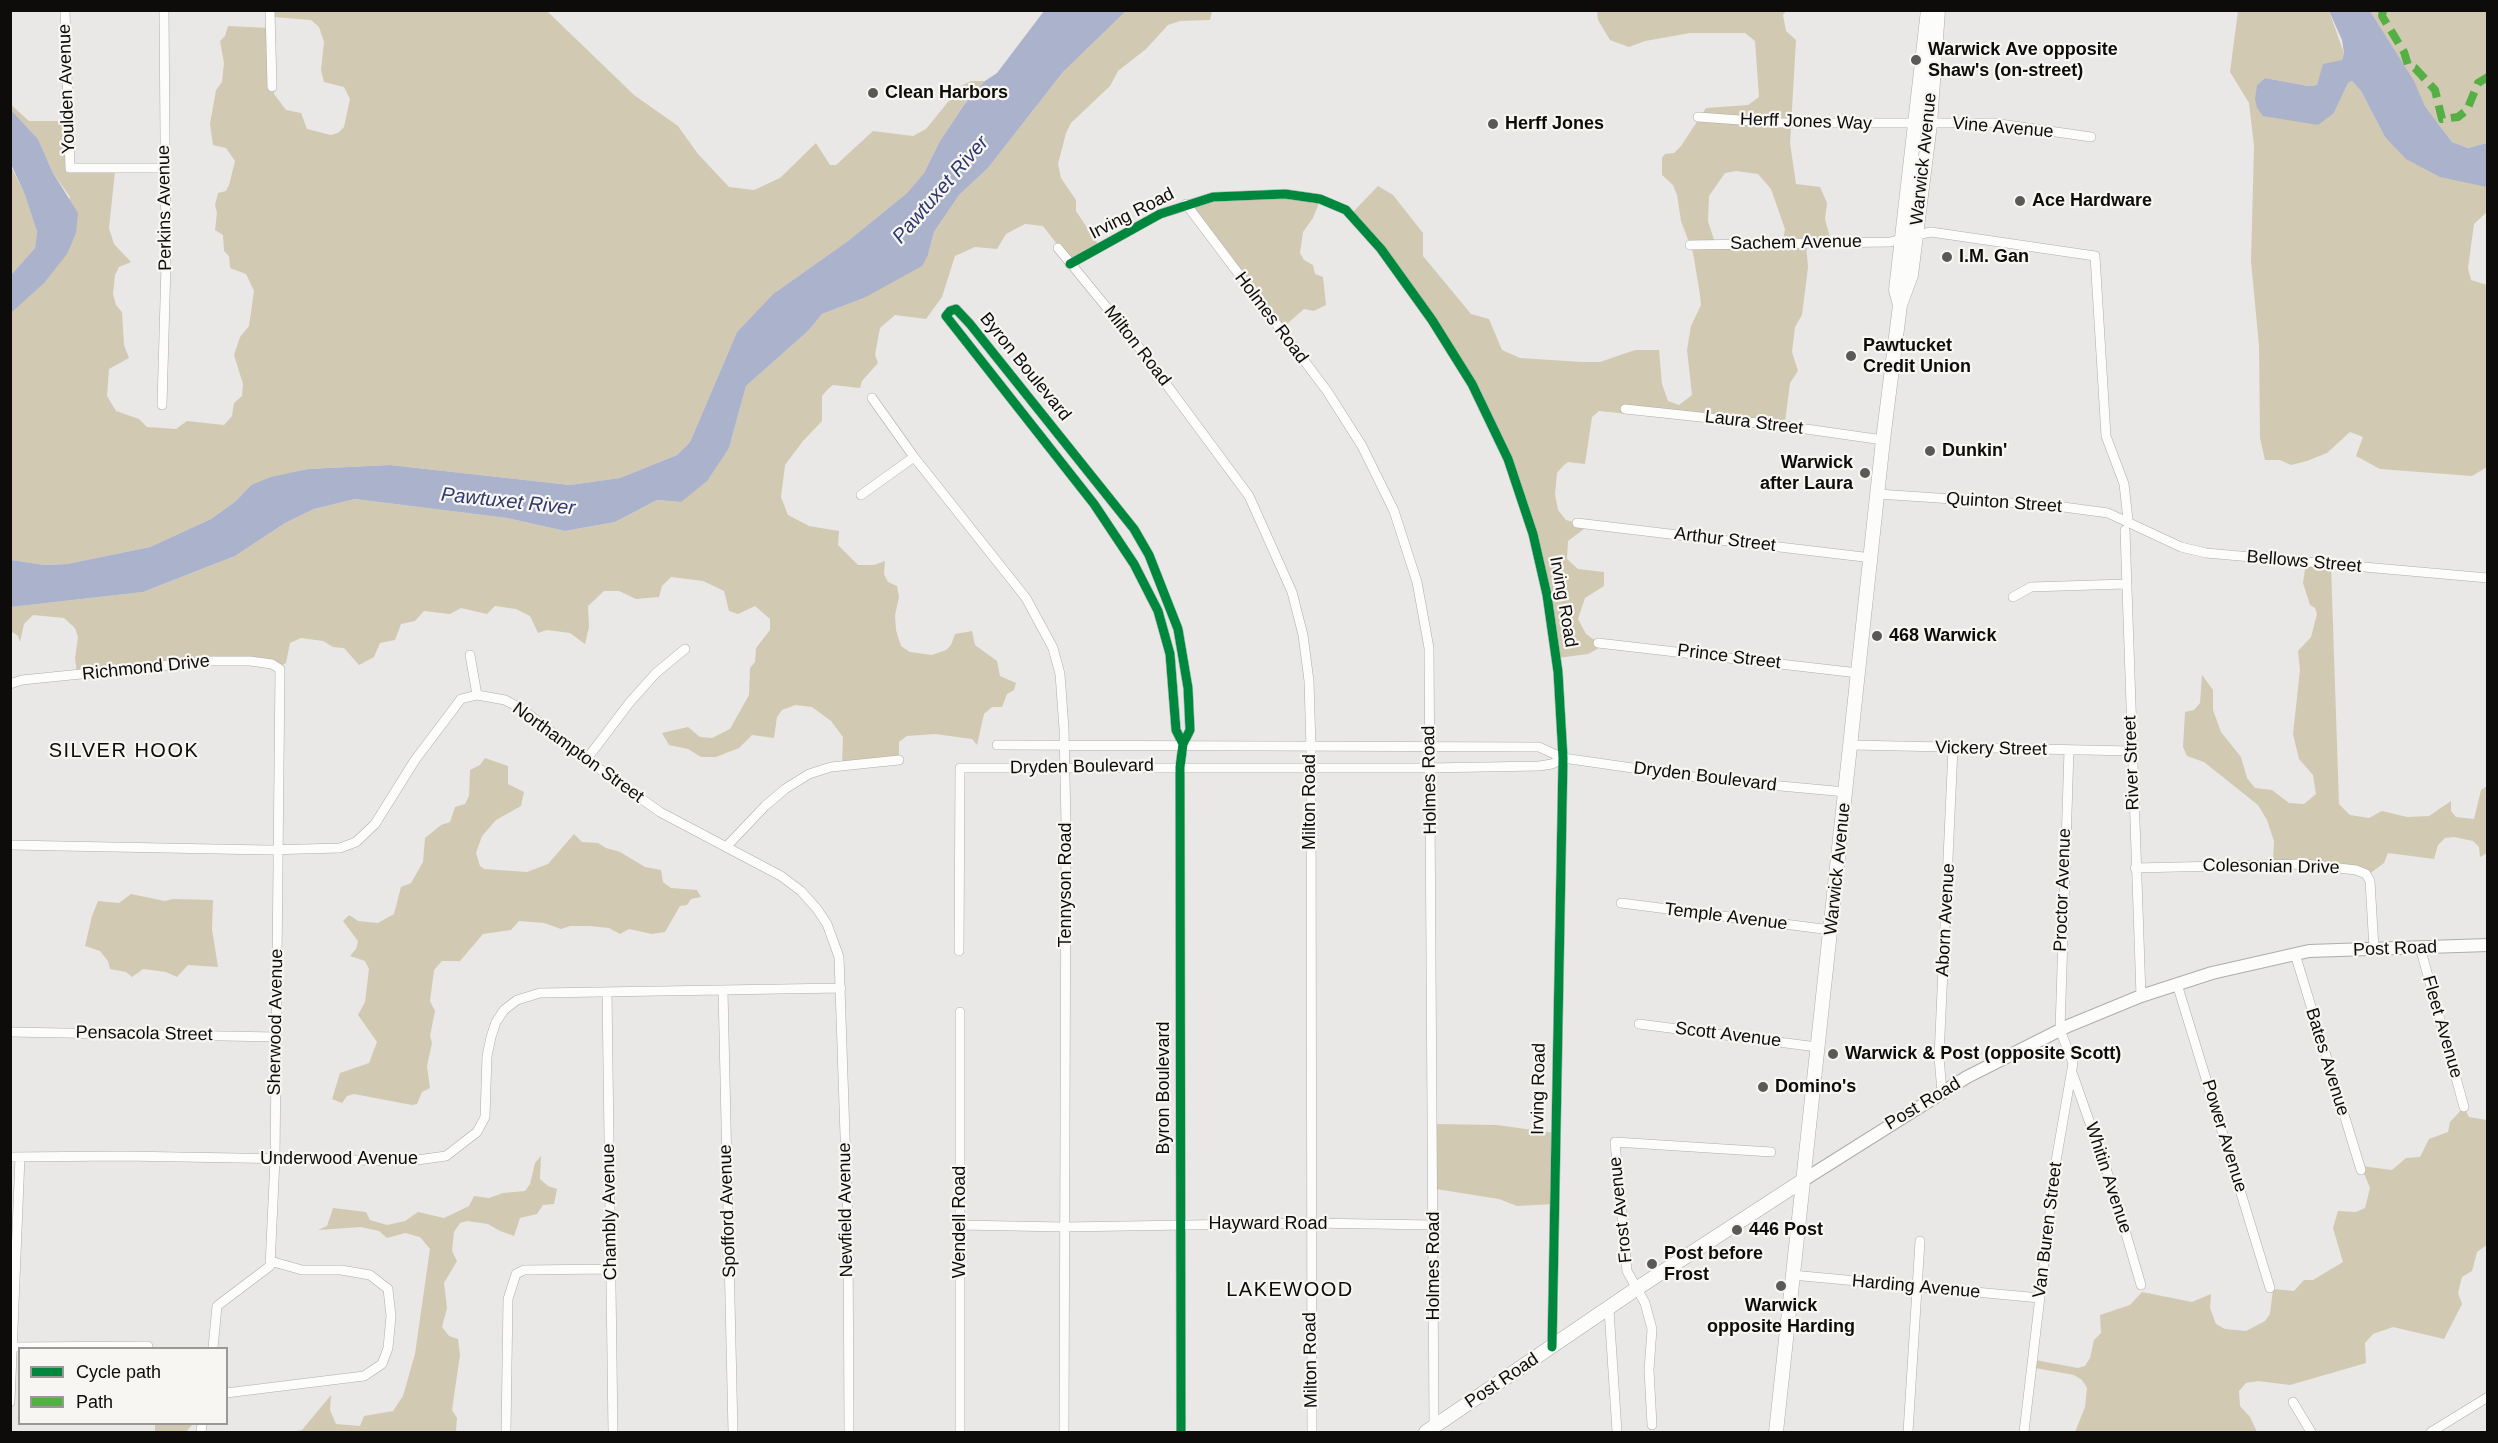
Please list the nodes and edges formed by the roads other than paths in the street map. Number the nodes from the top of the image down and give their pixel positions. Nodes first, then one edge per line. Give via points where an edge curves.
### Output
1 (65, 10) edge
2 (164, 10) edge
3 (270, 10) edge
4 (1928, 10) edge
5 (1938, 10) edge
6 (272, 87) dead end
7 (1698, 117) dead end
8 (1914, 124) junction
9 (1930, 124) junction
10 (2091, 137) dead end
11 (165, 168) junction
12 (1186, 204) junction
13 (1916, 235) junction
14 (1902, 239) junction
15 (1690, 245) dead end
16 (1058, 248) dead end
17 (1070, 264) junction
18 (1900, 306) junction
19 (872, 398) dead end
20 (162, 405) dead end
21 (1625, 409) dead end
22 (1883, 440) junction
23 (914, 457) junction
24 (1084, 468) junction
25 (1073, 476) junction
26 (1878, 494) junction
27 (861, 495) dead end
28 (1577, 523) dead end
29 (2126, 525) junction
30 (1872, 558) junction
31 (1154, 567) junction
32 (1139, 574) junction
33 (2487, 578) edge
34 (2125, 584) junction
35 (2013, 597) dead end
36 (1598, 643) dead end
37 (685, 649) dead end
38 (470, 655) dead end
39 (280, 669) joint
40 (1858, 674) junction
41 (10, 684) edge
42 (477, 695) junction
43 (1183, 744) junction
44 (997, 745) dead end
45 (1065, 745) junction
46 (1852, 745) junction
47 (1429, 746) junction
48 (1311, 748) junction
49 (1953, 748) junction
50 (2069, 750) junction
51 (2131, 751) junction
52 (1563, 758) junction
53 (586, 760) junction
54 (899, 760) dead end
55 (1065, 767) junction
56 (1180, 767) junction
57 (1311, 767) junction
58 (1430, 768) junction
59 (1846, 792) junction
60 (10, 845) edge
61 (727, 846) junction
62 (279, 849) junction
63 (2135, 868) junction
64 (1621, 903) dead end
65 (1831, 930) junction
66 (2487, 945) edge
67 (2420, 947) junction
68 (2374, 949) junction
69 (959, 951) dead end
70 (2295, 954) junction
71 (2177, 984) junction
72 (841, 988) junction
73 (723, 990) junction
74 (608, 992) junction
75 (2141, 996) junction
76 (960, 1012) dead end
77 (1639, 1024) dead end
78 (2060, 1030) junction
79 (10, 1032) edge
80 (277, 1037) junction
81 (1817, 1047) junction
82 (2072, 1072) junction
83 (1942, 1092) junction
84 (2464, 1107) dead end
85 (1772, 1152) dead end
86 (15, 1157) edge
87 (275, 1159) junction
88 (2361, 1170) dead end
89 (1802, 1180) junction
90 (1310, 1223) junction
91 (960, 1225) junction
92 (1180, 1225) junction
93 (1433, 1225) junction
94 (1065, 1227) junction
95 (1920, 1241) dead end
96 (270, 1261) junction
97 (610, 1269) junction
98 (1792, 1275) junction
99 (2141, 1285) dead end
100 (1636, 1288) junction
101 (1916, 1288) junction
102 (2270, 1288) dead end
103 (2040, 1298) junction
104 (1609, 1310) junction
105 (148, 1346) dead end
106 (13, 1347) junction
107 (213, 1347) edge
108 (1552, 1347) junction
109 (228, 1393) edge
110 (2487, 1397) edge
111 (10, 1402) edge
112 (2293, 1402) dead end
113 (1652, 1425) dead end
114 (1430, 1429) edge
115 (506, 1432) edge
116 (613, 1432) edge
117 (733, 1432) edge
118 (849, 1432) edge
119 (960, 1432) edge
120 (1064, 1432) edge
121 (1181, 1432) edge
122 (1312, 1432) edge
123 (1617, 1432) edge
124 (1776, 1432) edge
125 (1908, 1432) edge
126 (2024, 1432) edge
127 (2311, 1432) edge
128 (2431, 1432) edge

1 - 11 street, Youlden Avenue via 70,168
2 - 11 street, Perkins Avenue
3 - 6 street
4 - 8 main road, Warwick Avenue
5 - 9 main road, Warwick Avenue
7 - 8 street, Herff Jones Way via 1782,123
8 - 9 street, Vine Avenue
8 - 14 main road, Warwick Avenue
9 - 10 street, Vine Avenue via 1993,123
9 - 13 main road, Warwick Avenue
11 - 20 street, Perkins Avenue
12 - 17 street, Irving Road via 1160,214
12 - 47 street, Holmes Road via 1328,392 1362,446 1394,511 1417,582 1429,648
12 - 52 street, Irving Road via 1213,196 1285,195 1320,199 1346,210 1381,249 1432,320 1472,384 1508,459 1533,534 1548,595
13 - 18 main road, Warwick Avenue via 1911,275
13 - 29 street, River Street via 1931,232 2095,256 2106,436 2124,484
14 - 15 street, Sachem Avenue
14 - 18 main road, Warwick Avenue via 1896,290
16 - 17 street, Milton Road
17 - 48 street, Milton Road via 1142,351 1249,496 1292,592 1304,635
18 - 22 main road, Warwick Avenue
19 - 23 street, Tennyson Road
21 - 22 street, Laura Street
22 - 26 main road, Warwick Avenue
23 - 27 street
23 - 45 street, Tennyson Road via 1026,598 1053,648 1060,674
24 - 25 street
24 - 25 street, Byron Boulevard via 970,324 956,309 950,311 946,316
24 - 31 street, Byron Boulevard via 1134,529
25 - 32 street, Byron Boulevard via 1118,536
26 - 29 street, Quinton Street via 2056,506 2108,513
26 - 30 main road, Warwick Avenue
28 - 30 street, Arthur Street
29 - 33 street, Bellows Street via 2206,553
29 - 34 street, River Street
30 - 40 main road, Warwick Avenue
31 - 32 street
31 - 43 street, Byron Boulevard via 1178,629 1188,688 1190,730
32 - 43 street, Byron Boulevard via 1158,611 1170,654 1176,729
34 - 35 street via 2031,587
34 - 51 street, River Street
36 - 40 street, Prince Street
37 - 53 street via 650,680
38 - 42 street
39 - 41 street, Richmond Drive via 250,661 209,661
39 - 62 street, Sherwood Avenue
40 - 46 main road, Warwick Avenue
42 - 53 street, Northampton Street via 505,700 522,709
42 - 62 street via 461,699 415,760 375,824 356,842 340,848
43 - 45 street, Dryden Boulevard
43 - 48 street, Dryden Boulevard
43 - 56 street, Byron Boulevard
44 - 45 street, Dryden Boulevard
45 - 55 street, Tennyson Road
46 - 49 street, Vickery Street
46 - 59 main road, Warwick Avenue
47 - 48 street, Dryden Boulevard
47 - 52 street, Dryden Boulevard via 1539,747
47 - 58 street, Holmes Road
48 - 57 street, Milton Road
49 - 50 street, Vickery Street
49 - 83 street, Aborn Avenue via 1939,1058
50 - 51 street, Vickery Street
50 - 78 street, Proctor Avenue
51 - 63 street, River Street
52 - 58 street, Dryden Boulevard via 1539,766
52 - 59 street, Dryden Boulevard via 1715,780
52 - 108 street, Irving Road
53 - 61 street, Northampton Street via 660,812
54 - 61 street via 831,767 809,774 765,806
55 - 56 street, Dryden Boulevard
55 - 69 street, Dryden Boulevard via 960,768
55 - 94 street, Tennyson Road
56 - 57 street, Dryden Boulevard
56 - 92 street, Byron Boulevard
57 - 58 street, Dryden Boulevard
57 - 90 street, Milton Road
58 - 93 street, Holmes Road
59 - 65 main road, Warwick Avenue
60 - 62 street
61 - 72 street, Northampton Street via 781,876 817,909 839,957
62 - 80 street, Sherwood Avenue
63 - 68 street, Colesonian Drive via 2305,864 2356,870 2366,874 2370,881
63 - 75 street, River Street
64 - 65 street, Temple Avenue
65 - 81 main road, Warwick Avenue
66 - 67 main road, Post Road
67 - 68 main road, Post Road
67 - 84 street, Fleet Avenue
68 - 70 main road, Post Road
70 - 71 main road, Post Road
70 - 88 street, Bates Avenue
71 - 75 main road, Post Road
71 - 102 street, Power Avenue
72 - 73 street, Underwood Avenue
72 - 118 street, Newfield Avenue
73 - 74 street, Underwood Avenue
73 - 117 street, Spofford Avenue
74 - 87 street, Underwood Avenue via 540,993 517,1000 504,1010 496,1022 488,1056 485,1117 477,1132 446,1156 410,1161
74 - 97 street, Chambly Avenue
75 - 78 main road, Post Road
76 - 91 street, Wendell Road
77 - 81 street, Scott Avenue
78 - 82 street, Van Buren Street via 2073,1064
78 - 83 main road, Post Road
79 - 80 street, Pensacola Street
80 - 87 street, Sherwood Avenue
81 - 89 main road, Warwick Avenue
82 - 99 street, Whitin Avenue
82 - 103 street, Van Buren Street via 2056,1161
83 - 89 main road, Post Road
85 - 100 street, Frost Avenue via 1615,1142 1627,1271
86 - 87 street, Underwood Avenue
86 - 106 street
87 - 96 street, Sherwood Avenue
89 - 98 main road, Warwick Avenue
89 - 100 main road, Post Road
90 - 92 street, Hayward Road
90 - 93 street, Hayward Road
90 - 122 street, Milton Road
91 - 94 street, Hayward Road
91 - 119 street, Wendell Road
92 - 94 street, Hayward Road
92 - 121 street, Byron Boulevard
93 - 114 street, Holmes Road
94 - 120 street, Tennyson Road
95 - 101 street
96 - 107 street via 270,1266 217,1306
96 - 109 street via 302,1270 370,1275 388,1289 388,1348 382,1364 364,1376
97 - 115 street via 524,1270 516,1274 508,1299
97 - 116 street, Chambly Avenue
98 - 101 street, Harding Avenue
98 - 124 main road, Warwick Avenue
100 - 104 main road, Post Road
100 - 113 street via 1652,1329
101 - 103 street, Harding Avenue
101 - 125 street
103 - 126 street, Van Buren Street
104 - 108 main road, Post Road
104 - 123 street
105 - 106 street
106 - 111 street
108 - 114 main road, Post Road
110 - 128 street
112 - 127 street

